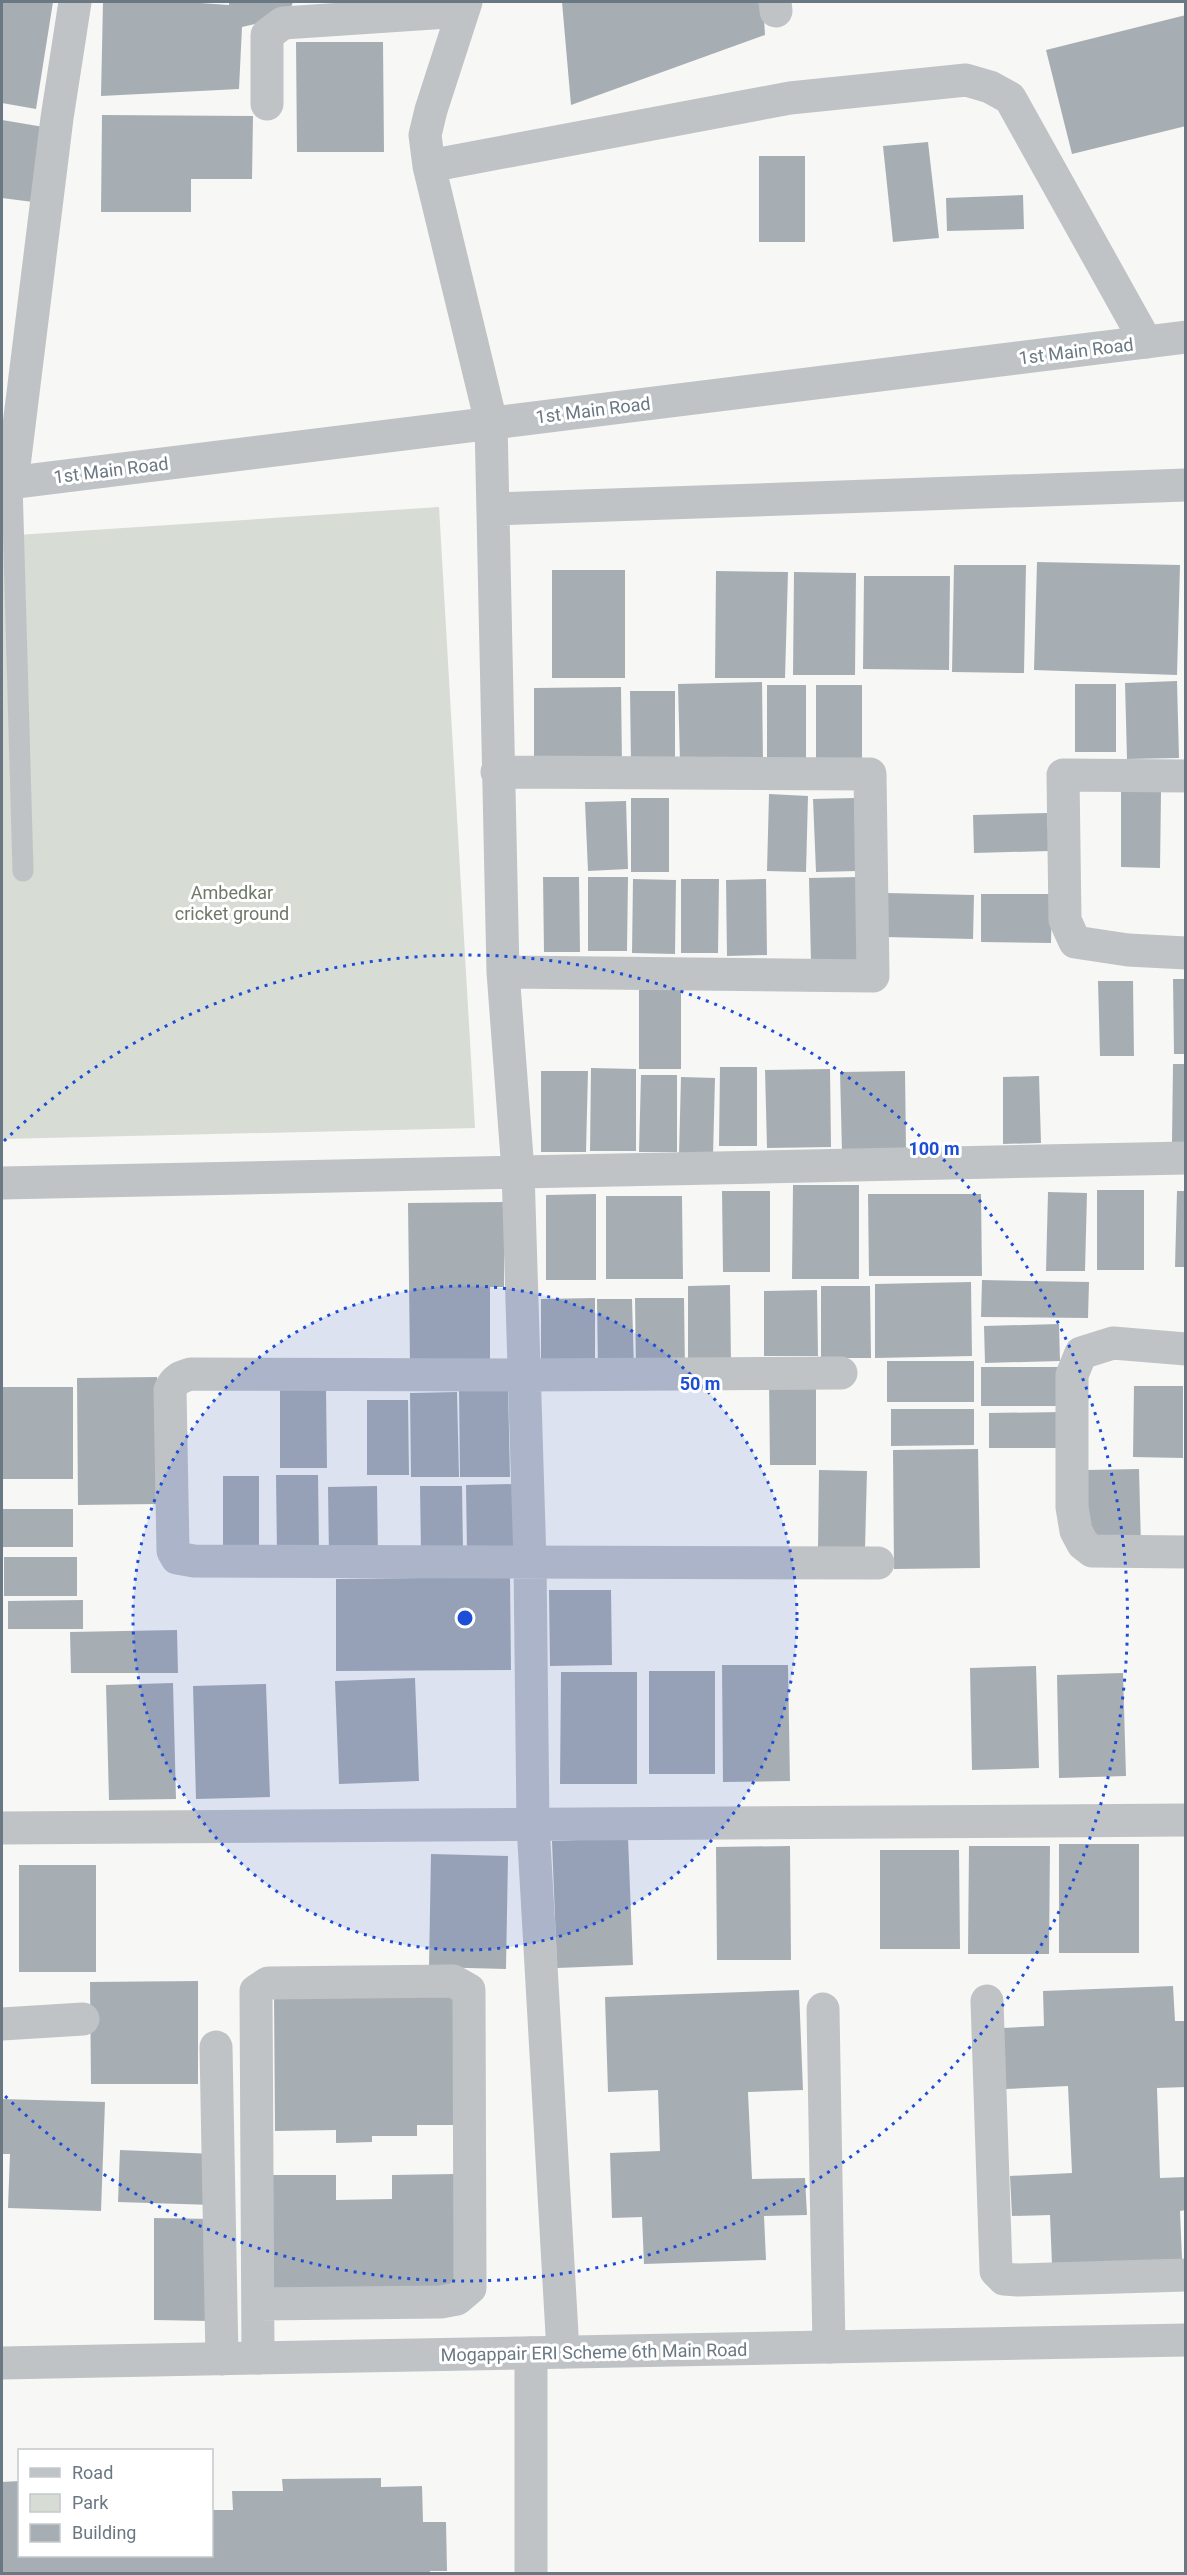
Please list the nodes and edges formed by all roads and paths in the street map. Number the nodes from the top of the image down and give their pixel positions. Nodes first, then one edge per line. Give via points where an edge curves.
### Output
1 (75, 2) edge
2 (465, 6) edge
3 (303, 12) edge
4 (267, 104) dead end
5 (429, 166) junction
6 (1185, 338) edge
7 (1146, 342) junction
8 (491, 422) junction
9 (7, 483) edge
10 (1185, 485) edge
11 (495, 509) junction
12 (497, 772) junction
13 (1185, 776) edge
14 (23, 871) dead end
15 (1185, 954) edge
16 (503, 972) junction
17 (1185, 1158) edge
18 (518, 1172) junction
19 (2, 1183) edge
20 (1185, 1349) edge
21 (842, 1372) dead end
22 (524, 1376) junction
23 (1185, 1552) edge
24 (530, 1562) junction
25 (878, 1563) dead end
26 (1185, 1820) edge
27 (533, 1825) junction
28 (2, 1828) edge
29 (987, 2001) dead end
30 (823, 2009) dead end
31 (83, 2019) dead end
32 (2, 2024) edge
33 (216, 2047) dead end
34 (1185, 2275) edge
35 (259, 2304) junction
36 (1185, 2340) edge
37 (829, 2347) junction
38 (563, 2352) junction
39 (531, 2353) junction
40 (258, 2358) junction
41 (222, 2359) junction
42 (2, 2363) edge
43 (531, 2574) edge

1 - 9 street
2 - 3 street
2 - 5 street via 425,135
3 - 4 street via 267,35
5 - 7 street via 790,98 966,80 1010,98
5 - 8 street
6 - 7 street, 1st Main Road
7 - 8 street, 1st Main Road
8 - 9 street, 1st Main Road
8 - 11 street
9 - 14 lane
10 - 11 street
11 - 12 street
12 - 16 street
12 - 16 street via 870,774 873,976
13 - 15 street via 1063,775 1065,920 1075,942
16 - 18 street
17 - 18 street
18 - 19 street
18 - 22 street
20 - 23 street via 1113,1343 1081,1353 1072,1375 1072,1507 1076,1531 1092,1551
21 - 22 street
22 - 24 street
22 - 24 street via 181,1376 170,1390 173,1551 177,1558 194,1561
24 - 25 street
24 - 27 street
26 - 27 street
27 - 28 street
27 - 38 street
29 - 34 street via 996,2271 1004,2279 1018,2280
30 - 37 street
31 - 32 street
33 - 41 street
35 - 35 street via 256,1991 268,1983 453,1981 469,1990 470,2288 457,2299 441,2302
35 - 40 street
36 - 37 street, Mogappair ERI Scheme 6th Main Road
37 - 38 street, Mogappair ERI Scheme 6th Main Road
38 - 39 street, Mogappair ERI Scheme 6th Main Road
39 - 40 street, Mogappair ERI Scheme 6th Main Road
39 - 43 street
40 - 41 street, Mogappair ERI Scheme 6th Main Road
41 - 42 street, Mogappair ERI Scheme 6th Main Road

